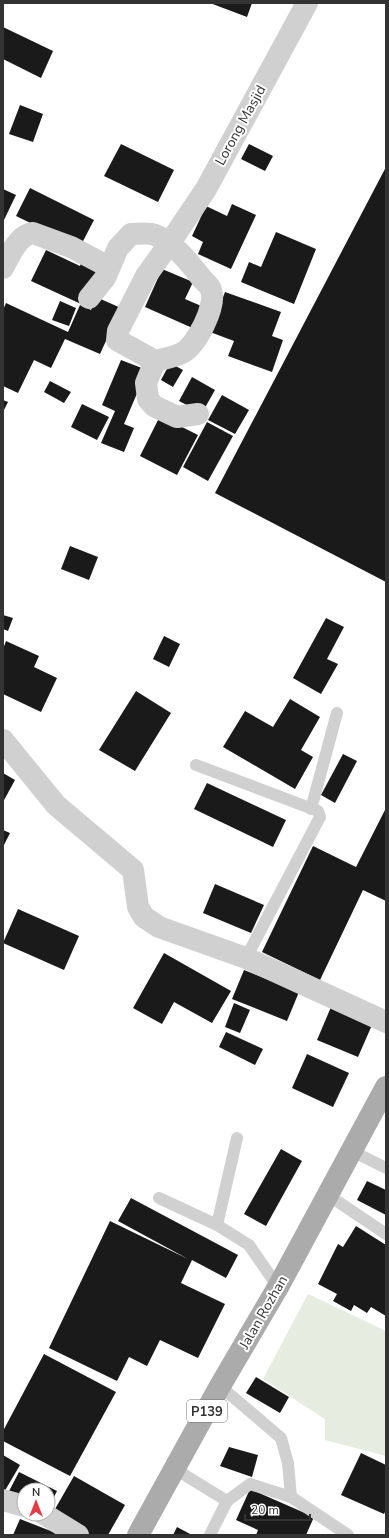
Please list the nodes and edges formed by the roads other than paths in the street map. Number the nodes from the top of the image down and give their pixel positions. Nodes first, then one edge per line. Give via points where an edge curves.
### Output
1 (307, 3) edge
2 (169, 244) junction
3 (109, 267) junction
4 (3, 268) edge
5 (89, 298) dead end
6 (155, 361) junction
7 (198, 414) dead end
8 (337, 713) dead end
9 (3, 740) edge
10 (196, 765) dead end
11 (311, 809) junction
12 (246, 958) junction
13 (386, 1022) edge
14 (386, 1087) edge
15 (237, 1138) dead end
16 (352, 1151) junction
17 (386, 1168) edge
18 (328, 1195) junction
19 (159, 1198) dead end
20 (217, 1225) junction
21 (386, 1234) edge
22 (278, 1287) junction
23 (220, 1386) junction
24 (175, 1469) junction
25 (291, 1497) junction
26 (3, 1500) edge
27 (227, 1501) junction
28 (16, 1504) edge
29 (56, 1521) edge
30 (78, 1535) edge
31 (138, 1535) edge
32 (210, 1535) edge
33 (348, 1535) edge

1 - 2 street, Lorong Masjid via 206,188
2 - 3 street via 154,234 131,234 118,248
2 - 6 street, Lorong Masjid via 146,276 118,331 117,340
2 - 6 street via 211,289 212,299 208,315 192,344 182,353
3 - 4 street via 71,247 33,233 27,234 16,244
3 - 5 street via 102,284
6 - 7 street via 146,383 148,399 154,406 176,417
8 - 11 lane
9 - 12 street via 56,805 133,870 138,907 144,917 159,927
10 - 11 lane
11 - 12 lane via 318,811 320,817
12 - 13 street
14 - 16 main road, Jalan Rozhan / P139
15 - 20 lane
16 - 17 lane
16 - 18 main road, Jalan Rozhan / P139
18 - 21 lane
18 - 22 main road, Jalan Rozhan / P139
19 - 20 lane
20 - 22 lane via 249,1245
22 - 23 main road, Jalan Rozhan / P139
23 - 24 main road, Jalan Rozhan / P139
23 - 25 lane via 281,1438 288,1464
24 - 27 lane
24 - 31 main road, Jalan Rozhan / P139
25 - 27 lane via 250,1484
25 - 33 lane
26 - 28 street
27 - 32 lane
29 - 30 street

